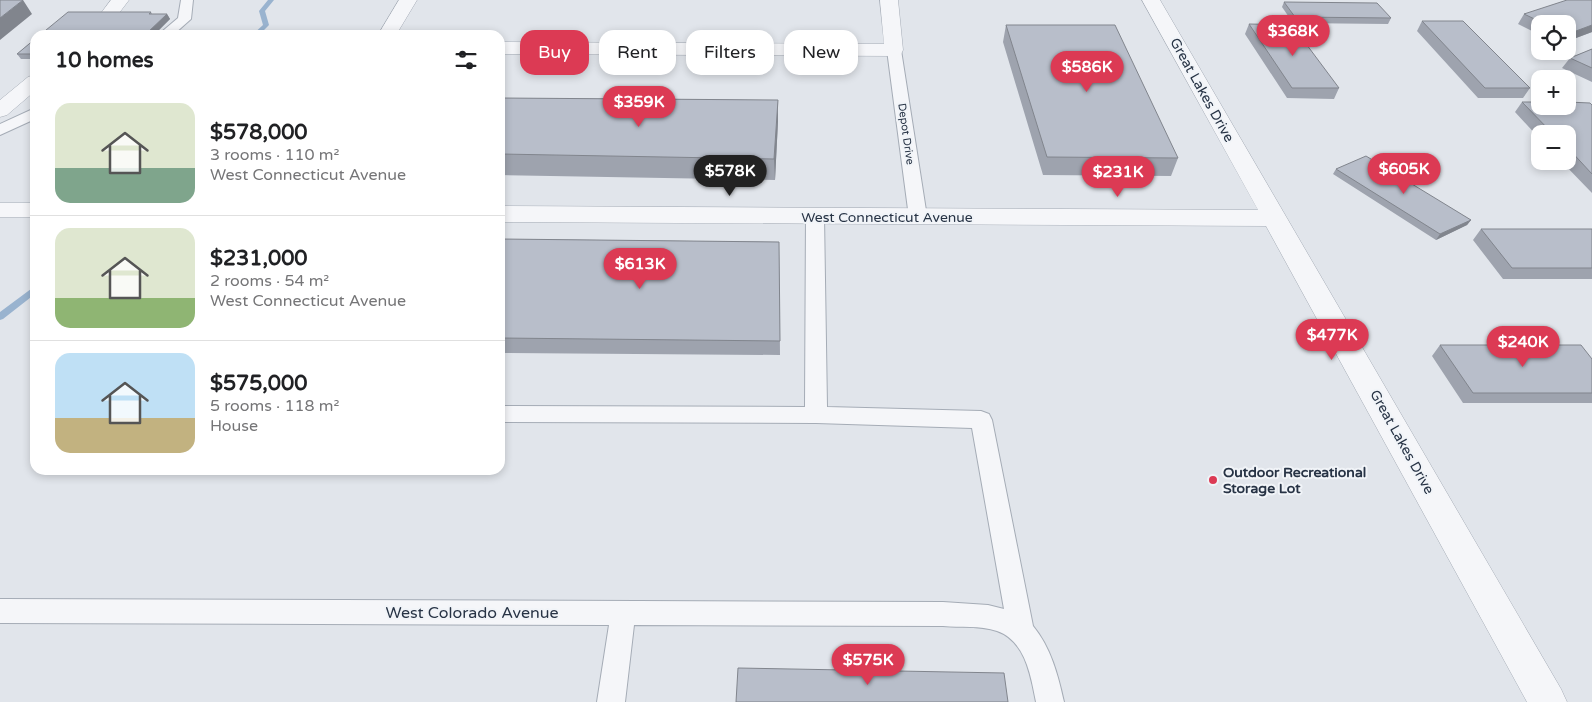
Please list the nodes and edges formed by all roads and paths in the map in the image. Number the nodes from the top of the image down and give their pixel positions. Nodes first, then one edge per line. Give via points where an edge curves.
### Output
1 (120, 0) edge
2 (187, 0) edge
3 (408, 0) edge
4 (889, 0) edge
5 (1151, 0) edge
6 (93, 30) edge
7 (171, 30) edge
8 (390, 30) edge
9 (505, 48) edge
10 (894, 50) junction
11 (30, 85) edge
12 (0, 112) edge
13 (30, 115) edge
14 (0, 130) edge
15 (0, 210) edge
16 (30, 210) edge
17 (505, 214) edge
18 (814, 216) junction
19 (918, 217) junction
20 (1275, 218) junction
21 (505, 414) edge
22 (816, 415) junction
23 (0, 611) edge
24 (623, 614) junction
25 (1021, 630) junction
26 (611, 702) edge
27 (1050, 702) edge
28 (1548, 702) edge

1 - 6 street
2 - 7 lane via 184,19
3 - 8 street
4 - 10 street, Depot Drive
5 - 20 street, Great Lakes Drive
9 - 10 street
10 - 19 lane, Depot Drive
11 - 12 street
13 - 14 lane
15 - 16 street
17 - 18 street, West Connecticut Avenue
18 - 19 street, West Connecticut Avenue
18 - 22 lane
19 - 20 street, West Connecticut Avenue
20 - 28 street, Great Lakes Drive
21 - 22 lane
22 - 25 lane via 981,420
23 - 24 lane, West Colorado Avenue
24 - 25 lane, West Colorado Avenue via 943,614 1000,620
24 - 26 lane
25 - 27 lane via 1033,647 1044,674

